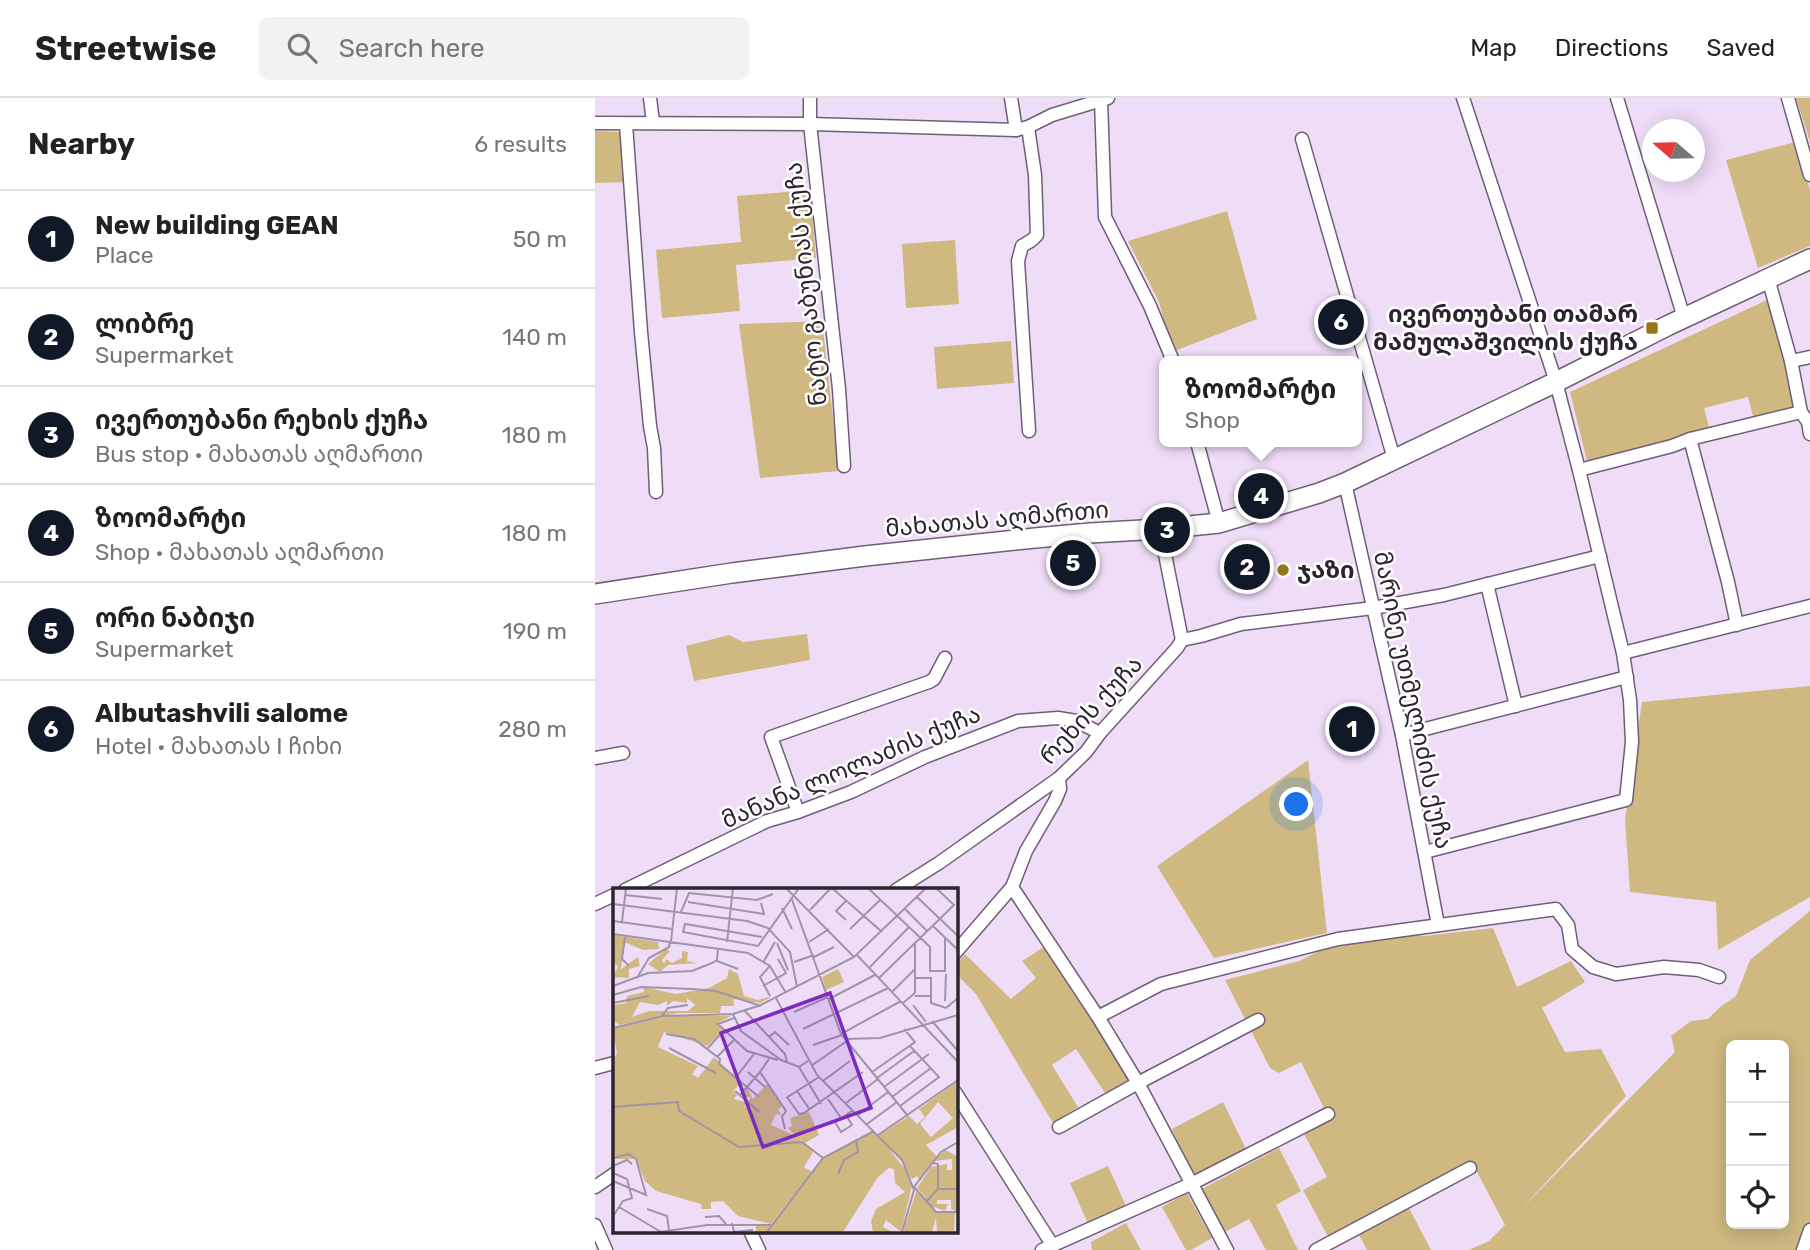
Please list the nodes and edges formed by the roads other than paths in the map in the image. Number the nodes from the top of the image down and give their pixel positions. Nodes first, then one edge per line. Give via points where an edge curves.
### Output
1 (650, 98) edge
2 (810, 98) edge
3 (1011, 98) edge
4 (1463, 98) edge
5 (1617, 98) edge
6 (1788, 98) edge
7 (1105, 99) edge
8 (1078, 102) edge
9 (653, 122) junction
10 (595, 123) edge
11 (626, 124) junction
12 (810, 124) junction
13 (1022, 129) junction
14 (1302, 139) dead end
15 (1810, 175) edge
16 (1810, 259) edge
17 (1768, 278) junction
18 (1684, 318) junction
19 (1171, 356) edge
20 (1810, 357) edge
21 (1791, 361) junction
22 (1556, 382) junction
23 (1801, 412) junction
24 (1029, 431) dead end
25 (1810, 434) edge
26 (1690, 439) junction
27 (1198, 447) edge
28 (1394, 459) junction
29 (844, 466) dead end
30 (1579, 470) junction
31 (1345, 483) junction
32 (656, 492) dead end
33 (1219, 523) junction
34 (1160, 529) junction
35 (1600, 556) junction
36 (1487, 584) junction
37 (595, 594) edge
38 (1810, 606) edge
39 (1373, 608) junction
40 (1737, 625) junction
41 (1182, 640) junction
42 (1623, 653) junction
43 (945, 658) dead end
44 (1627, 677) junction
45 (1516, 706) junction
46 (1100, 733) junction
47 (1402, 734) junction
48 (623, 753) dead end
49 (595, 758) edge
50 (1059, 778) junction
51 (798, 812) junction
52 (1425, 852) junction
53 (1012, 887) junction
54 (629, 888) edge
55 (899, 888) edge
56 (613, 895) edge
57 (595, 904) edge
58 (1438, 925) junction
59 (957, 951) edge
60 (1719, 977) dead end
61 (1098, 1017) junction
62 (1258, 1020) dead end
63 (613, 1063) edge
64 (595, 1068) edge
65 (1139, 1083) junction
66 (957, 1095) edge
67 (1328, 1114) dead end
68 (1059, 1127) dead end
69 (1470, 1168) dead end
70 (613, 1175) edge
71 (1193, 1183) junction
72 (595, 1186) edge
73 (595, 1225) edge
74 (1810, 1230) edge
75 (750, 1232) edge
76 (1047, 1248) edge
77 (607, 1250) edge
78 (759, 1250) edge
79 (1227, 1250) edge
80 (1316, 1250) edge
81 (1803, 1250) edge

1 - 9 street
2 - 12 street, ნატო გაბუნიას ქუჩა
3 - 13 street
4 - 22 street
5 - 18 street
6 - 15 street
7 - 8 street
7 - 19 street via 1105,217
8 - 13 street
9 - 11 street
9 - 12 street
10 - 11 street
11 - 32 street
12 - 13 street
12 - 29 street, ნატო გაბუნიას ქუჩა
13 - 24 street via 1035,175 1037,235 1023,246 1018,261
14 - 28 street
16 - 17 main road, მახათას აღმართი
17 - 18 main road, მახათას აღმართი
17 - 21 street
18 - 22 main road, მახათას აღმართი
20 - 21 street
21 - 23 street
22 - 28 main road, მახათას აღმართი
22 - 30 street
23 - 25 street
23 - 26 street
26 - 30 street
26 - 40 street
27 - 33 street
28 - 31 main road, მახათას აღმართი
30 - 35 street
31 - 33 main road, მახათას აღმართი
31 - 39 street, მარინე უთმელიძის ქუჩა
33 - 34 main road, მახათას აღმართი
34 - 37 main road, მახათას აღმართი via 865,556
34 - 41 street
35 - 36 street
35 - 42 street
36 - 39 street
36 - 45 street
38 - 40 street
39 - 41 street via 1249,622
39 - 47 street, მარინე უთმელიძის ქუჩა
40 - 42 street
41 - 46 street, რეხის ქუჩა
42 - 44 street
43 - 51 street via 929,682 771,737
44 - 45 street
44 - 52 street via 1632,742 1626,800
45 - 47 street
46 - 50 street, რეხის ქუჩა
46 - 51 street, მანანა ლოლაძის ქუჩა via 1058,718 1018,721
47 - 52 street, მარინე უთმელიძის ქუჩა
48 - 49 street
50 - 53 street via 1055,801 1026,851
50 - 55 street, რეხის ქუჩა
51 - 54 street, მანანა ლოლაძის ქუჩა via 767,821
52 - 58 street, მარინე უთმელიძის ქუჩა
53 - 59 street
53 - 61 street
56 - 57 street
58 - 60 street via 1556,909 1568,925 1572,949 1593,967 1616,974 1664,967
58 - 61 street via 1338,939 1161,984
61 - 65 street
62 - 65 street
63 - 64 street
65 - 68 street
65 - 71 street
66 - 76 street
67 - 71 street
69 - 80 street
70 - 72 street
71 - 76 street
71 - 79 street
73 - 77 street
74 - 81 street
75 - 78 street

